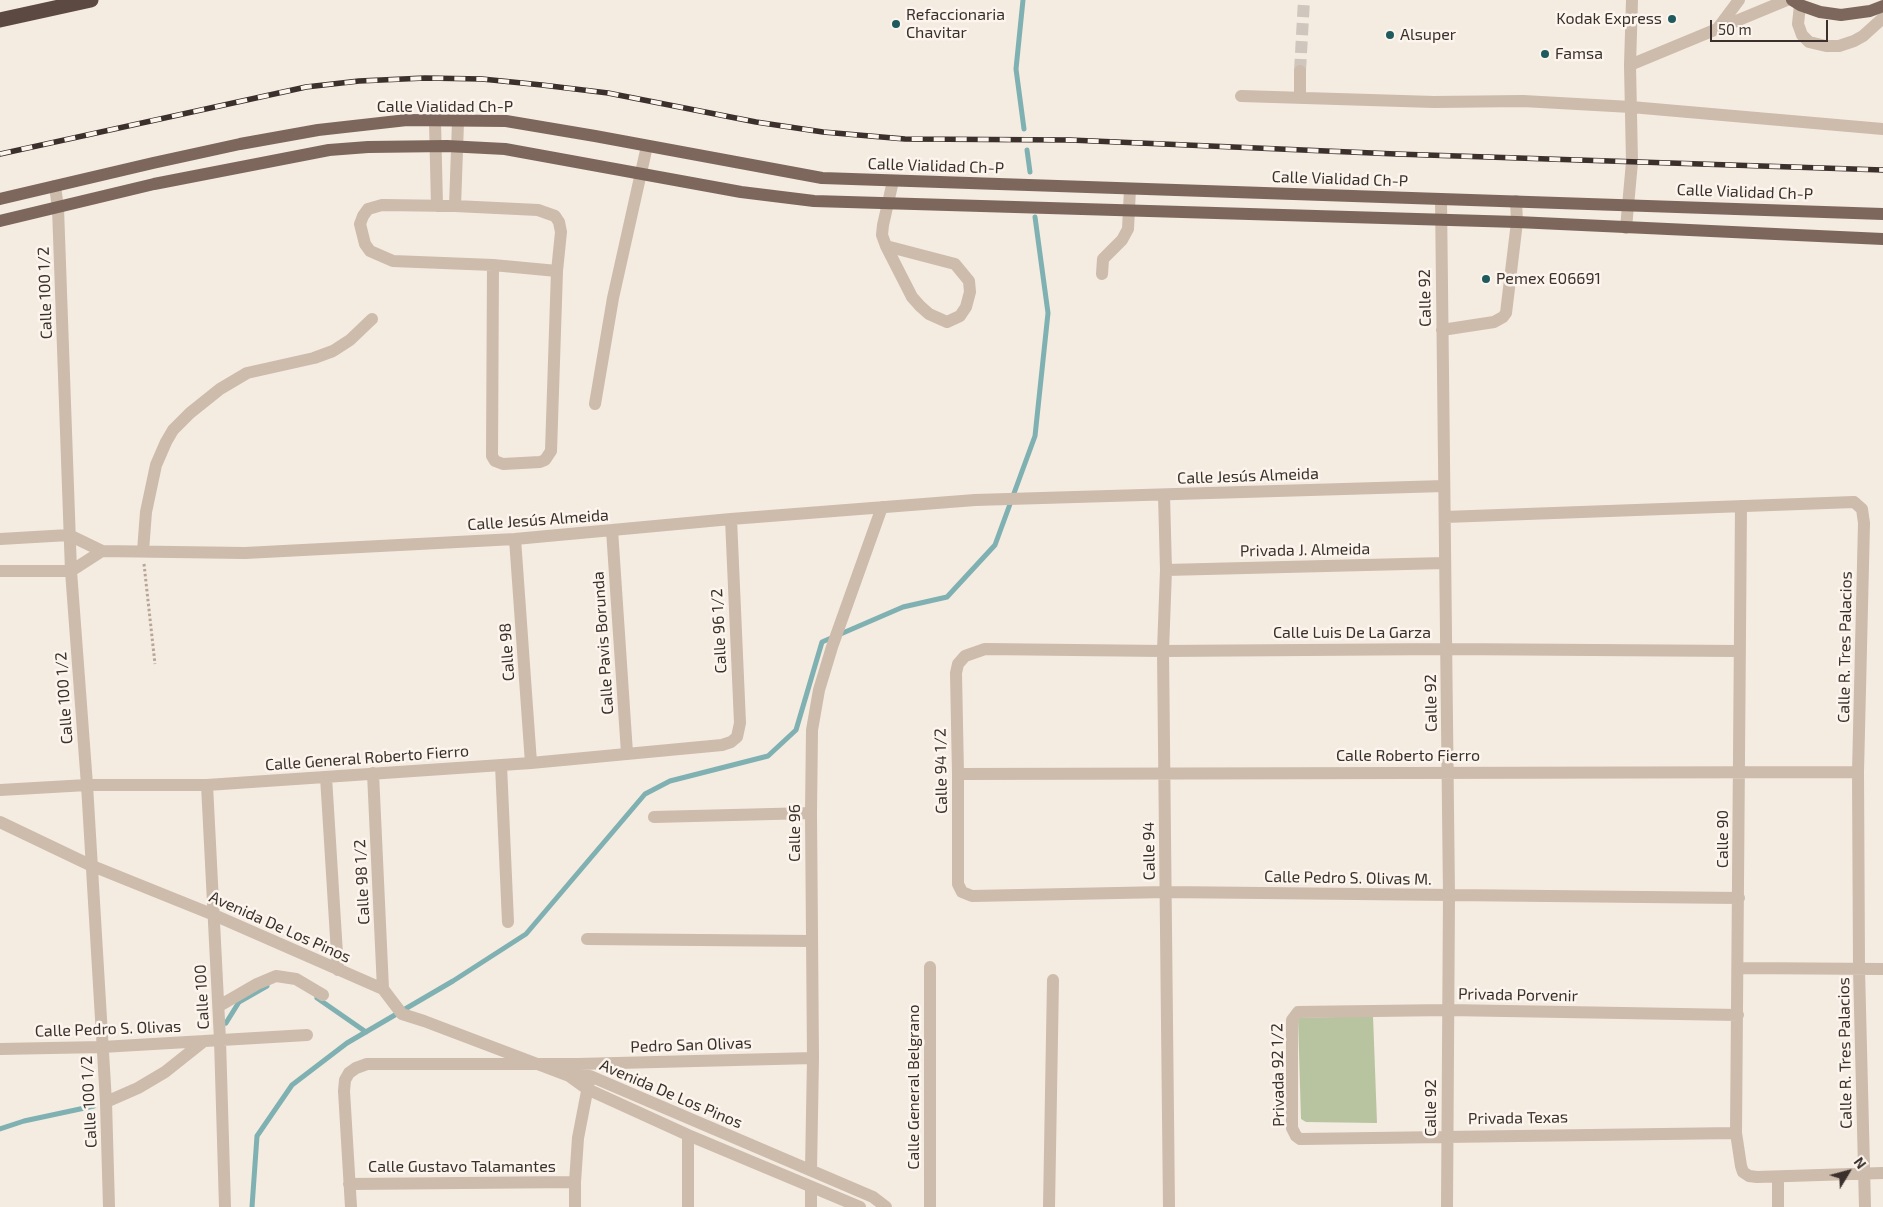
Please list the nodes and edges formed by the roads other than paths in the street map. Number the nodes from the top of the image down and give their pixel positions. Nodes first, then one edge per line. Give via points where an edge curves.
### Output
1 (91, 0) edge
2 (1632, 0) edge
3 (1739, 0) edge
4 (1787, 0) edge
5 (1796, 2) edge
6 (1883, 6) edge
7 (1883, 18) edge
8 (0, 20) edge
9 (1718, 28) junction
10 (1630, 65) junction
11 (1300, 71) tunnel mouth
12 (1240, 96) dead end
13 (1300, 98) junction
14 (1631, 107) junction
15 (435, 122) junction
16 (458, 122) junction
17 (1883, 129) edge
18 (436, 146) junction
19 (458, 146) junction
20 (647, 146) junction
21 (641, 174) junction
22 (894, 180) junction
23 (56, 186) junction
24 (1130, 188) junction
25 (0, 199) edge
26 (1441, 199) junction
27 (1516, 201) junction
28 (887, 203) junction
29 (1627, 204) junction
30 (437, 206) junction
31 (456, 206) junction
32 (58, 208) junction
33 (1130, 211) junction
34 (1883, 214) edge
35 (0, 221) edge
36 (1441, 221) junction
37 (1517, 222) junction
38 (1626, 228) junction
39 (1883, 239) edge
40 (886, 246) junction
41 (492, 265) junction
42 (558, 271) junction
43 (1102, 274) dead end
44 (372, 320) dead end
45 (1442, 330) junction
46 (595, 404) dead end
47 (1444, 486) junction
48 (1164, 494) junction
49 (1741, 506) junction
50 (882, 507) junction
51 (1445, 517) junction
52 (731, 519) junction
53 (612, 530) junction
54 (69, 535) junction
55 (0, 539) edge
56 (515, 539) junction
57 (102, 551) junction
58 (143, 551) junction
59 (1445, 563) junction
60 (71, 570) junction
61 (1166, 570) junction
62 (0, 571) edge
63 (1446, 649) junction
64 (1163, 651) junction
65 (1740, 651) junction
66 (965, 656) joint
67 (734, 741) joint
68 (627, 753) junction
69 (531, 763) junction
70 (501, 765) junction
71 (1448, 772) junction
72 (1740, 772) junction
73 (1858, 772) junction
74 (373, 773) junction
75 (958, 774) junction
76 (1165, 774) junction
77 (326, 776) junction
78 (86, 785) junction
79 (208, 785) junction
80 (0, 790) edge
81 (811, 813) junction
82 (654, 817) dead end
83 (0, 822) edge
84 (90, 865) junction
85 (959, 888) joint
86 (1166, 892) junction
87 (1449, 895) junction
88 (1739, 898) junction
89 (214, 915) junction
90 (508, 922) dead end
91 (587, 939) dead end
92 (812, 941) junction
93 (930, 967) dead end
94 (1739, 968) junction
95 (1859, 969) junction
96 (1883, 969) edge
97 (338, 970) junction
98 (1053, 980) dead end
99 (384, 989) junction
100 (323, 995) dead end
101 (219, 1006) junction
102 (1448, 1010) junction
103 (1298, 1012) joint
104 (1738, 1016) junction
105 (307, 1035) dead end
106 (220, 1040) junction
107 (204, 1041) junction
108 (102, 1047) junction
109 (0, 1049) edge
110 (813, 1058) junction
111 (541, 1064) junction
112 (590, 1076) junction
113 (106, 1102) junction
114 (1736, 1132) junction
115 (688, 1135) junction
116 (1447, 1135) junction
117 (1300, 1138) joint
118 (811, 1170) junction
119 (1883, 1173) edge
120 (1864, 1174) junction
121 (1778, 1177) junction
122 (575, 1182) junction
123 (349, 1184) junction
124 (811, 1187) junction
125 (110, 1207) edge
126 (225, 1207) edge
127 (350, 1207) edge
128 (575, 1207) edge
129 (688, 1207) edge
130 (811, 1207) edge
131 (860, 1207) edge
132 (886, 1207) edge
133 (930, 1207) edge
134 (1049, 1207) edge
135 (1169, 1207) edge
136 (1447, 1207) edge
137 (1778, 1207) edge
138 (1864, 1207) edge

1 - 8 highway
2 - 10 street
3 - 9 street
4 - 9 street
5 - 6 main road via 1820,12 1841,15
5 - 7 street via 1802,34 1809,42 1826,46 1854,41
9 - 10 street
10 - 14 street
11 - 13 street
12 - 13 street
13 - 14 street via 1523,101
14 - 17 street
14 - 29 street via 1632,162
15 - 16 main road, Calle Vialidad Ch-P
15 - 18 street
15 - 23 main road, Calle Vialidad Ch-P via 407,120 318,130 153,162
16 - 19 street
16 - 20 main road, Calle Vialidad Ch-P via 506,121
18 - 19 main road
18 - 30 street
18 - 32 main road via 329,150 154,184
19 - 21 main road via 505,149
19 - 31 street
20 - 21 street
20 - 22 main road, Calle Vialidad Ch-P via 822,178
21 - 28 main road via 814,201
21 - 46 street via 613,298
22 - 24 main road, Calle Vialidad Ch-P
22 - 28 street
23 - 25 main road, Calle Vialidad Ch-P
23 - 32 street, Calle 100 1/2
24 - 26 main road, Calle Vialidad Ch-P
24 - 33 street
26 - 27 main road, Calle Vialidad Ch-P
26 - 36 street, Calle 92
27 - 29 main road, Calle Vialidad Ch-P
27 - 37 street
28 - 33 main road
28 - 40 street via 882,235
29 - 34 main road, Calle Vialidad Ch-P
29 - 38 street
30 - 31 street
30 - 41 street via 368,209 360,224 365,244 370,251 393,261
31 - 42 street via 538,210 556,216 561,232
32 - 35 main road
32 - 54 street, Calle 100 1/2
33 - 36 main road
33 - 43 street via 1126,234 1103,259
36 - 37 main road
36 - 45 street, Calle 92
37 - 38 main road
37 - 45 street via 1506,313 1494,322
38 - 39 main road
40 - 40 street via 912,297 920,306 948,322 960,316 966,307 970,281 955,264
41 - 42 street
41 - 42 street via 492,456 503,464 540,462 546,460 551,451
44 - 58 street via 333,351 247,373 220,389 173,430 156,465 146,512
45 - 47 street, Calle 92
47 - 48 street, Calle Jesús Almeida
47 - 51 street, Calle 92
48 - 50 street, Calle Jesús Almeida via 975,500
48 - 61 street, Calle 94
49 - 51 street, Calle R. Tres Palacios
49 - 65 street, Calle 90
49 - 73 street, Calle R. Tres Palacios via 1854,502 1862,509
50 - 52 street, Calle Jesús Almeida
50 - 81 street, Calle 96 via 820,690 812,730
51 - 59 street, Calle 92
52 - 53 street, Calle Jesús Almeida
52 - 67 street, Calle 96 1/2 via 740,724
53 - 56 street, Calle Jesús Almeida
53 - 68 street, Calle Pavis Borunda
54 - 55 street, Calle Jesús Almeida
54 - 57 street, Calle Jesús Almeida
54 - 60 street, Calle 100 1/2
56 - 58 street, Calle Jesús Almeida via 246,553
56 - 69 street, Calle 98
57 - 58 street, Calle Jesús Almeida
57 - 60 street
59 - 61 street, Privada J. Almeida
59 - 63 street, Calle 92
60 - 62 street
60 - 78 street, Calle 100 1/2
61 - 64 street, Calle 94
63 - 64 street, Calle Luis De La Garza
63 - 65 street, Calle Luis De La Garza
63 - 71 street, Calle 92
64 - 66 street, Calle Luis De La Garza via 985,649
64 - 76 street, Calle 94
65 - 72 street, Calle 90
66 - 75 street, Calle 94 1/2 via 956,673
67 - 68 street, Calle General Roberto Fierro via 722,745
68 - 69 street, Calle General Roberto Fierro
69 - 70 street, Calle General Roberto Fierro
70 - 74 street, Calle General Roberto Fierro
70 - 90 street
71 - 72 street, Calle Roberto Fierro
71 - 76 street, Calle Roberto Fierro
71 - 87 street, Calle 92
72 - 73 street, Calle Roberto Fierro
72 - 88 street, Calle 90
73 - 95 street, Calle R. Tres Palacios
74 - 77 street, Calle General Roberto Fierro
74 - 99 street, Calle 98 1/2
75 - 76 street, Calle Roberto Fierro
75 - 85 street, Calle 94 1/2
76 - 86 street, Calle 94
77 - 79 street, Calle General Roberto Fierro
77 - 97 street, Calle 98 1/2
78 - 79 street, Calle General Roberto Fierro
78 - 80 street, Calle General Roberto Fierro
78 - 84 street, Calle 100 1/2
79 - 89 street, Calle 100
81 - 82 street
81 - 92 street, Calle 96
83 - 84 street, Avenida De Los Pinos
84 - 89 street, Avenida De Los Pinos
84 - 108 street, Calle 100 1/2
85 - 86 street, Calle Pedro S. Olivas M. via 972,896
86 - 87 street, Calle Pedro S. Olivas M.
86 - 135 street, Calle 94
87 - 88 street, Calle Pedro S. Olivas M.
87 - 102 street, Calle 92
88 - 94 street, Calle 90
89 - 97 street, Avenida De Los Pinos
89 - 101 street, Calle 100
91 - 92 street
92 - 110 street, Calle 96
93 - 133 street, Calle General Belgrano
94 - 95 street
94 - 104 street, Calle 90
95 - 96 street
95 - 120 street, Calle R. Tres Palacios
97 - 99 street, Avenida De Los Pinos
98 - 134 street
99 - 111 street via 402,1014
100 - 101 street via 296,979 276,976
101 - 106 street, Calle 100
102 - 103 street, Privada Porvenir
102 - 104 street, Privada Porvenir
102 - 116 street, Calle 92
103 - 117 street, Privada 92 1/2 via 1292,1020 1292,1128
104 - 114 street, Calle 90
105 - 106 street, Calle Pedro S. Olivas
106 - 107 street, Calle Pedro S. Olivas
106 - 126 street, Calle 100
107 - 108 street, Calle Pedro S. Olivas
107 - 113 street via 165,1072
108 - 109 street, Calle Pedro S. Olivas
108 - 113 street, Calle 100 1/2
110 - 112 street, Pedro San Olivas
110 - 118 street, Calle 96
111 - 112 street, Pedro San Olivas
111 - 112 street, Avenida De Los Pinos via 569,1076
111 - 123 street, Pedro San Olivas via 376,1063 356,1068 345,1080
112 - 115 street, Avenida De Los Pinos
112 - 118 street, Avenida De Los Pinos
112 - 122 street via 578,1138
113 - 125 street, Calle 100 1/2
114 - 116 street, Privada Texas
114 - 121 street, Calle 90 via 1743,1172 1749,1176
115 - 124 street, Avenida De Los Pinos
115 - 129 street
116 - 117 street, Privada Texas
116 - 136 street, Calle 92
118 - 132 street, Avenida De Los Pinos via 873,1197
119 - 120 street
120 - 121 street
120 - 138 street, Calle R. Tres Palacios
121 - 137 street
122 - 123 street, Calle Gustavo Talamantes
122 - 128 street
123 - 127 street
124 - 130 street
124 - 131 street, Avenida De Los Pinos

